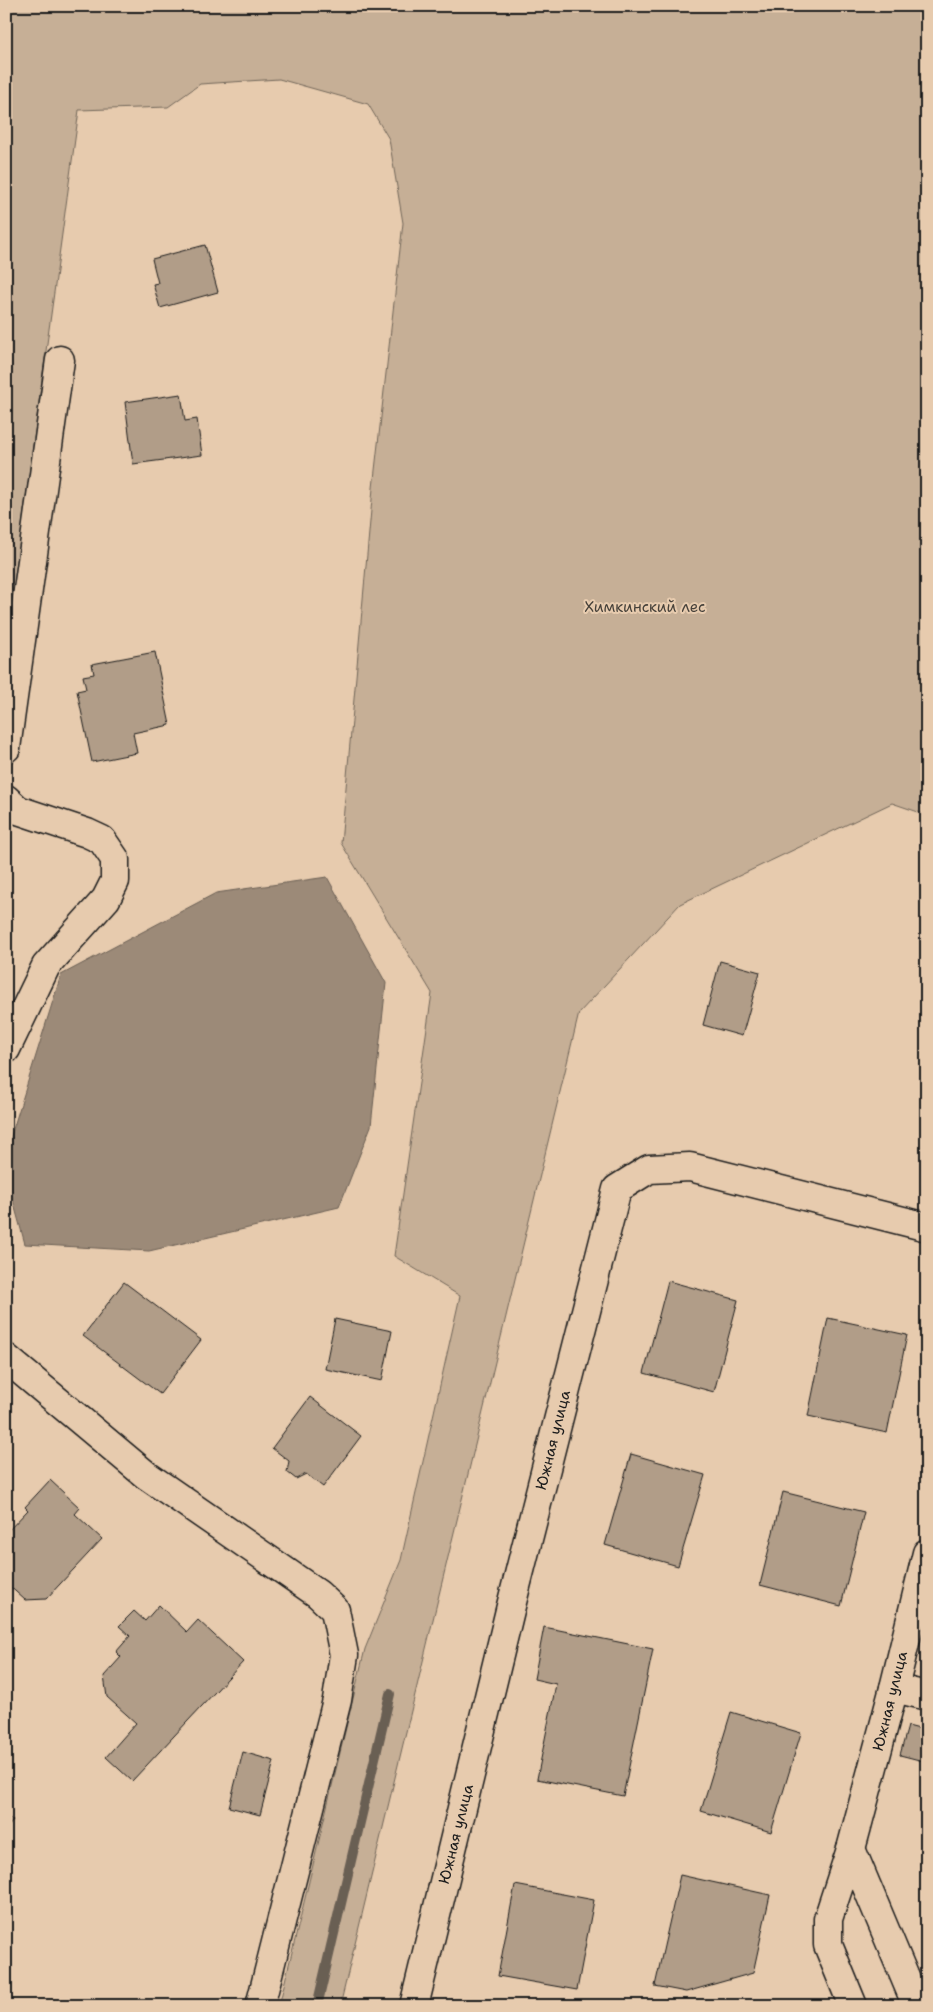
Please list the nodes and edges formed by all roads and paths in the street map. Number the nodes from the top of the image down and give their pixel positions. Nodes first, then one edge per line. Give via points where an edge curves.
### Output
1 (60, 360) dead end
2 (6, 748) edge
3 (6, 799) edge
4 (6, 1049) edge
5 (927, 1227) edge
6 (6, 1358) edge
7 (927, 1553) edge
8 (894, 1688) junction
9 (927, 1696) edge
10 (851, 1850) junction
11 (260, 2006) edge
12 (414, 2006) edge
13 (853, 2006) edge
14 (917, 2006) edge

1 - 2 street
3 - 4 street via 18,810 102,840 115,859 115,880 106,899 46,966
5 - 12 street, Южная улица via 690,1167 649,1169 617,1189 508,1615
6 - 11 street via 146,1475 318,1594 335,1610 344,1655 338,1700
7 - 8 street, Южная улица
8 - 9 street
8 - 10 street, Южная улица
10 - 13 street, Южная улица via 828,1919 828,1945
10 - 14 street

